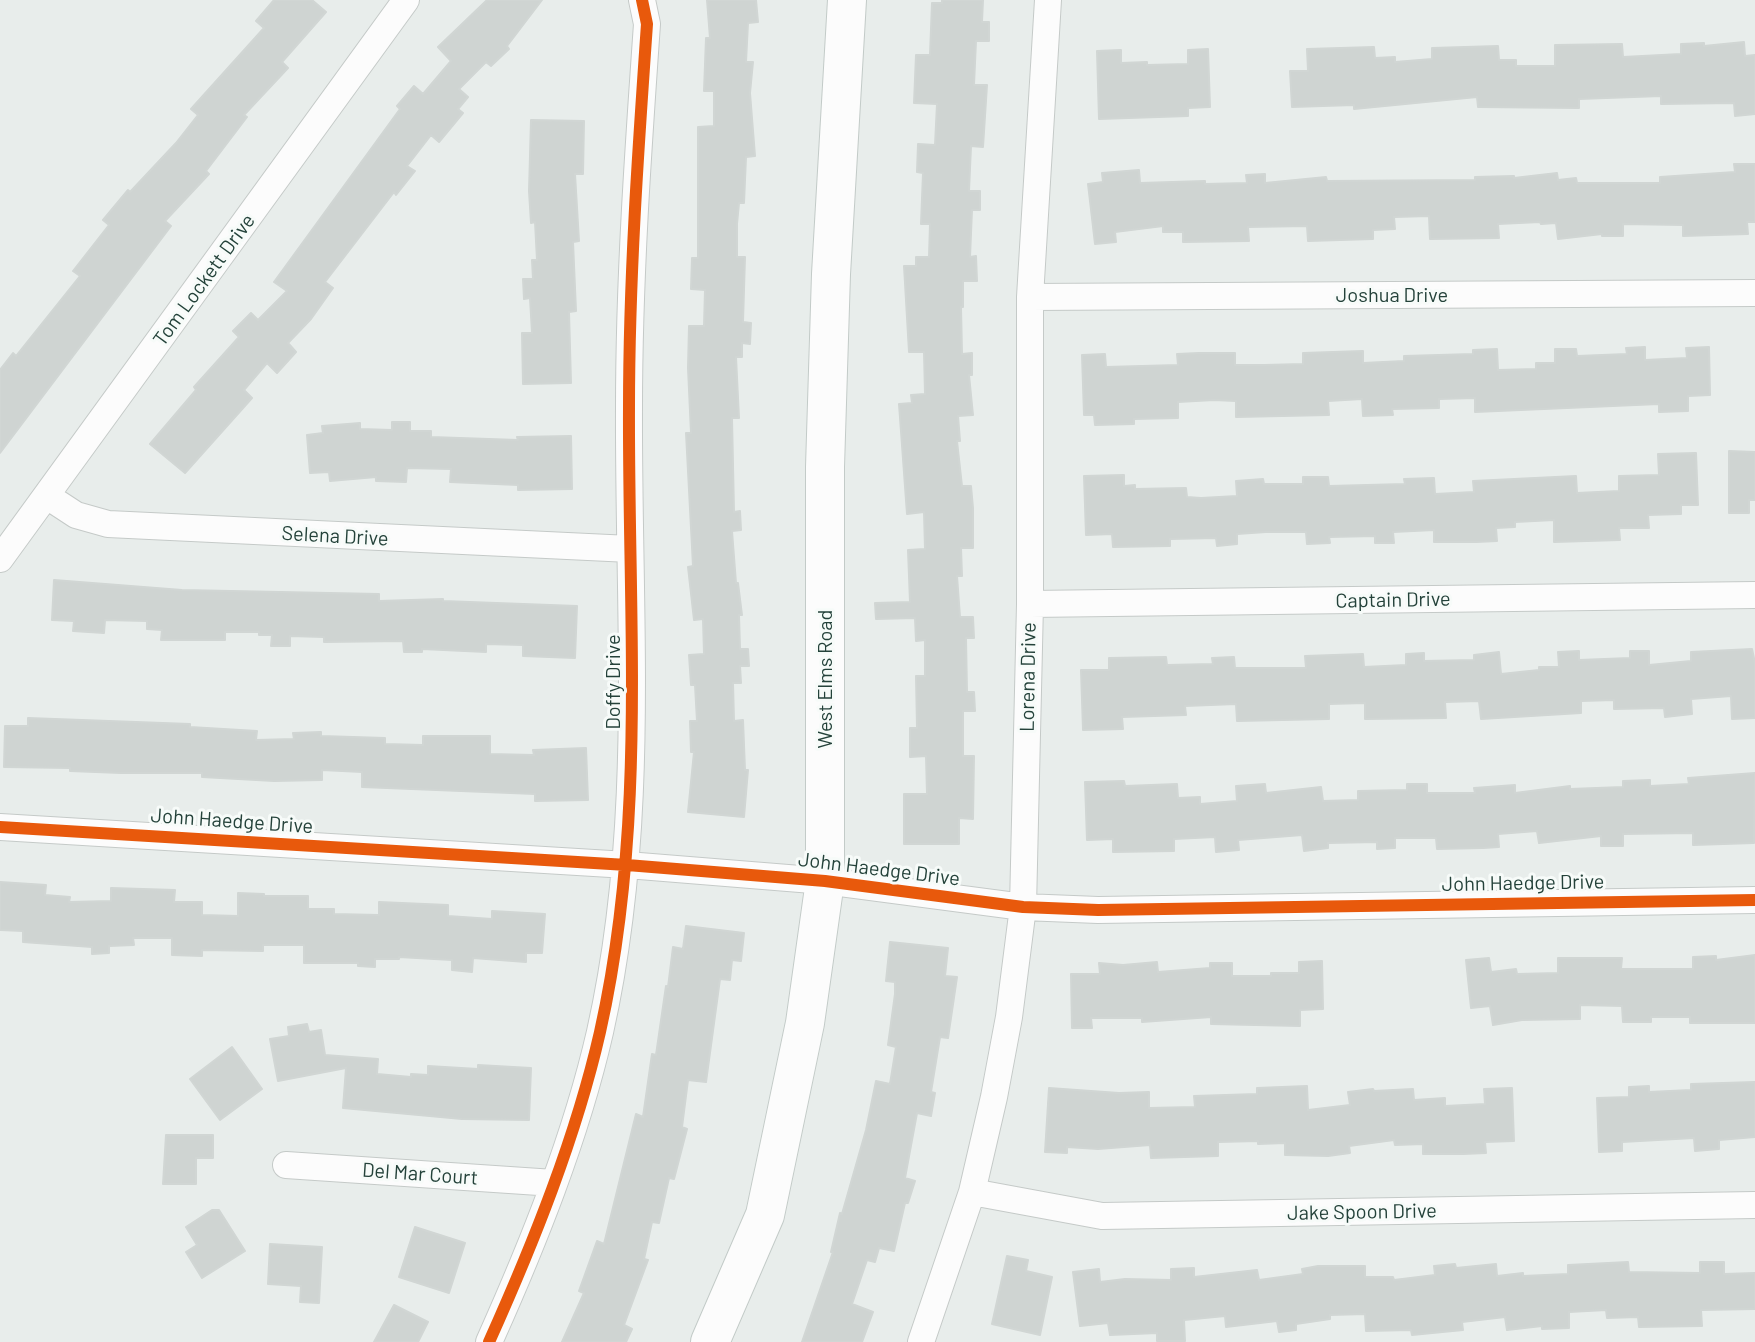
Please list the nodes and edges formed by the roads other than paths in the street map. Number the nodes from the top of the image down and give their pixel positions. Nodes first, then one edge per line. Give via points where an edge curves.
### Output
1 (406, 0) edge
2 (642, 0) edge
3 (847, 0) edge
4 (1048, 0) edge
5 (1755, 293) edge
6 (1030, 297) junction
7 (47, 496) junction
8 (630, 549) junction
9 (0, 559) edge
10 (1755, 595) edge
11 (1030, 604) junction
12 (0, 827) edge
13 (627, 865) junction
14 (825, 881) junction
15 (1755, 900) edge
16 (1023, 907) junction
17 (286, 1165) dead end
18 (554, 1183) junction
19 (972, 1192) junction
20 (1755, 1205) edge
21 (489, 1342) edge
22 (710, 1342) edge
23 (921, 1342) edge

1 - 7 street, Tom Lockett Drive
2 - 8 street, Doffy Drive via 647,24 630,313
3 - 14 main road, West Elms Road via 825,467
4 - 6 street, Lorena Drive
5 - 6 street, Joshua Drive
6 - 11 street, Lorena Drive
7 - 8 street, Selena Drive via 76,515 108,524
7 - 9 street, Tom Lockett Drive
8 - 13 street, Doffy Drive via 634,689
10 - 11 street, Captain Drive
11 - 16 street, Lorena Drive
12 - 13 street, John Haedge Drive
13 - 14 street, John Haedge Drive
13 - 18 street, Doffy Drive via 600,1033
14 - 16 street, John Haedge Drive
14 - 22 main road, West Elms Road via 805,1023 765,1215
15 - 16 street, John Haedge Drive
16 - 19 street, Lorena Drive via 1007,1030
17 - 18 street, Del Mar Court
18 - 21 street, Doffy Drive
19 - 20 street, Jake Spoon Drive via 1102,1216
19 - 23 street, Lorena Drive

